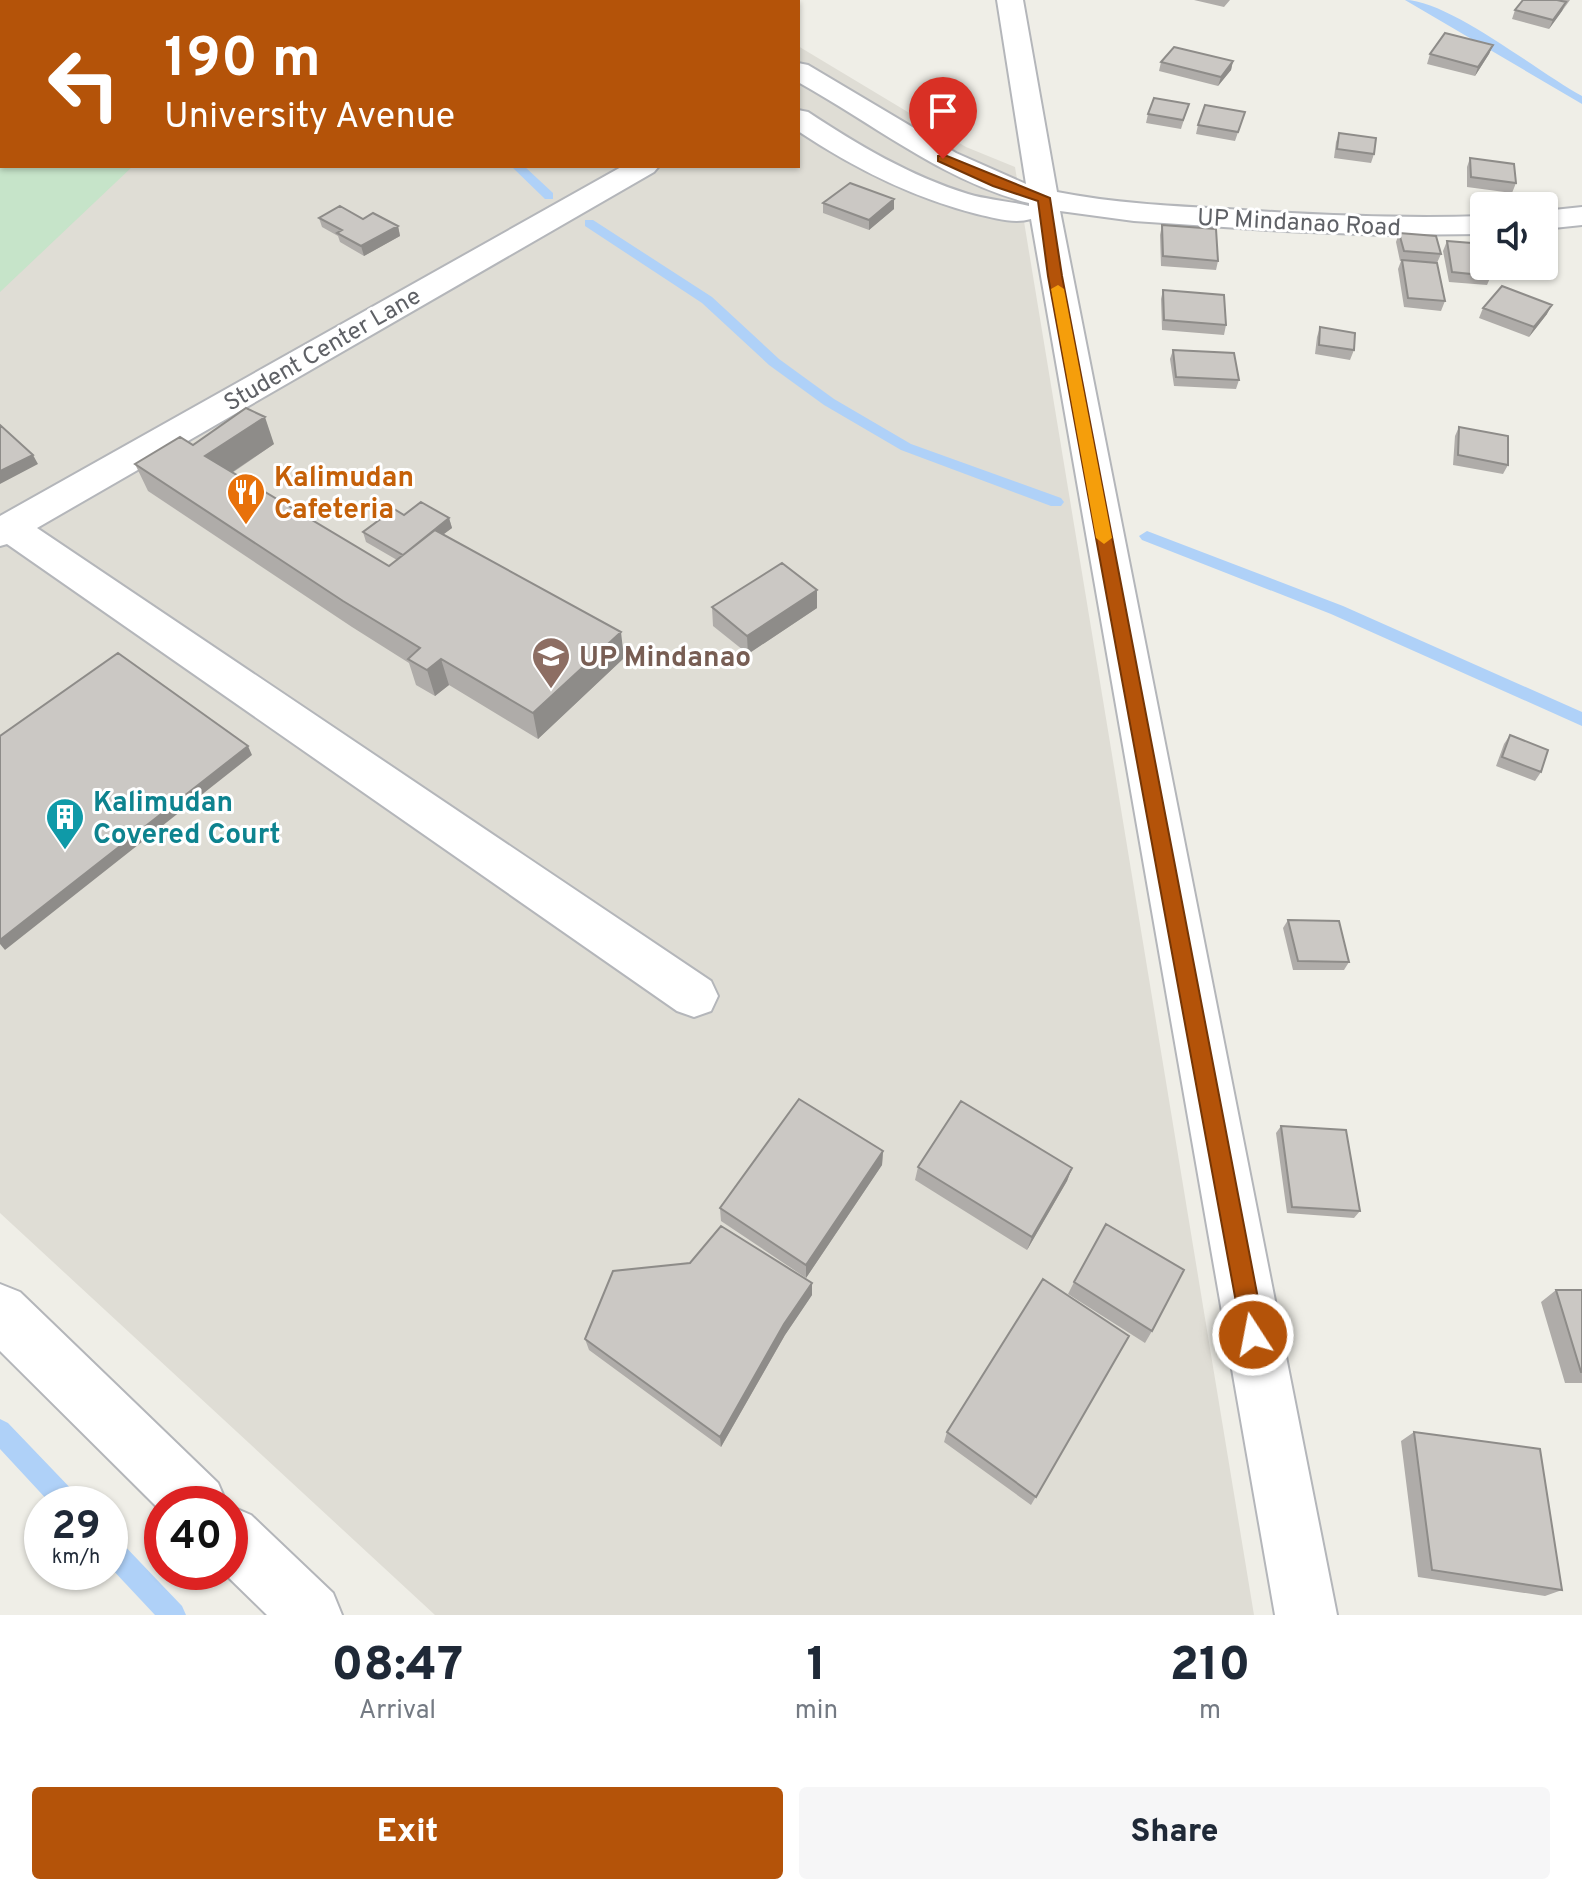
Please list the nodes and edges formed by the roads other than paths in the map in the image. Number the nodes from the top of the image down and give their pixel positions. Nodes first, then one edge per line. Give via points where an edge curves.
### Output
1 (1010, 0) edge
2 (800, 74) edge
3 (800, 119) edge
4 (640, 168) edge
5 (1045, 207) junction
6 (1582, 216) edge
7 (1558, 219) edge
8 (1470, 225) edge
9 (5, 530) edge
10 (694, 996) dead end
11 (0, 1312) edge
12 (179, 1486) edge
13 (248, 1554) edge
14 (311, 1615) edge
15 (1306, 1615) edge

1 - 5 street
2 - 5 street via 943,159
3 - 5 street via 921,189 972,205
4 - 9 street, Student Center Lane
5 - 8 street, UP Mindanao Road via 1344,226
5 - 15 street
6 - 7 street
9 - 10 street
11 - 12 street
13 - 14 street

